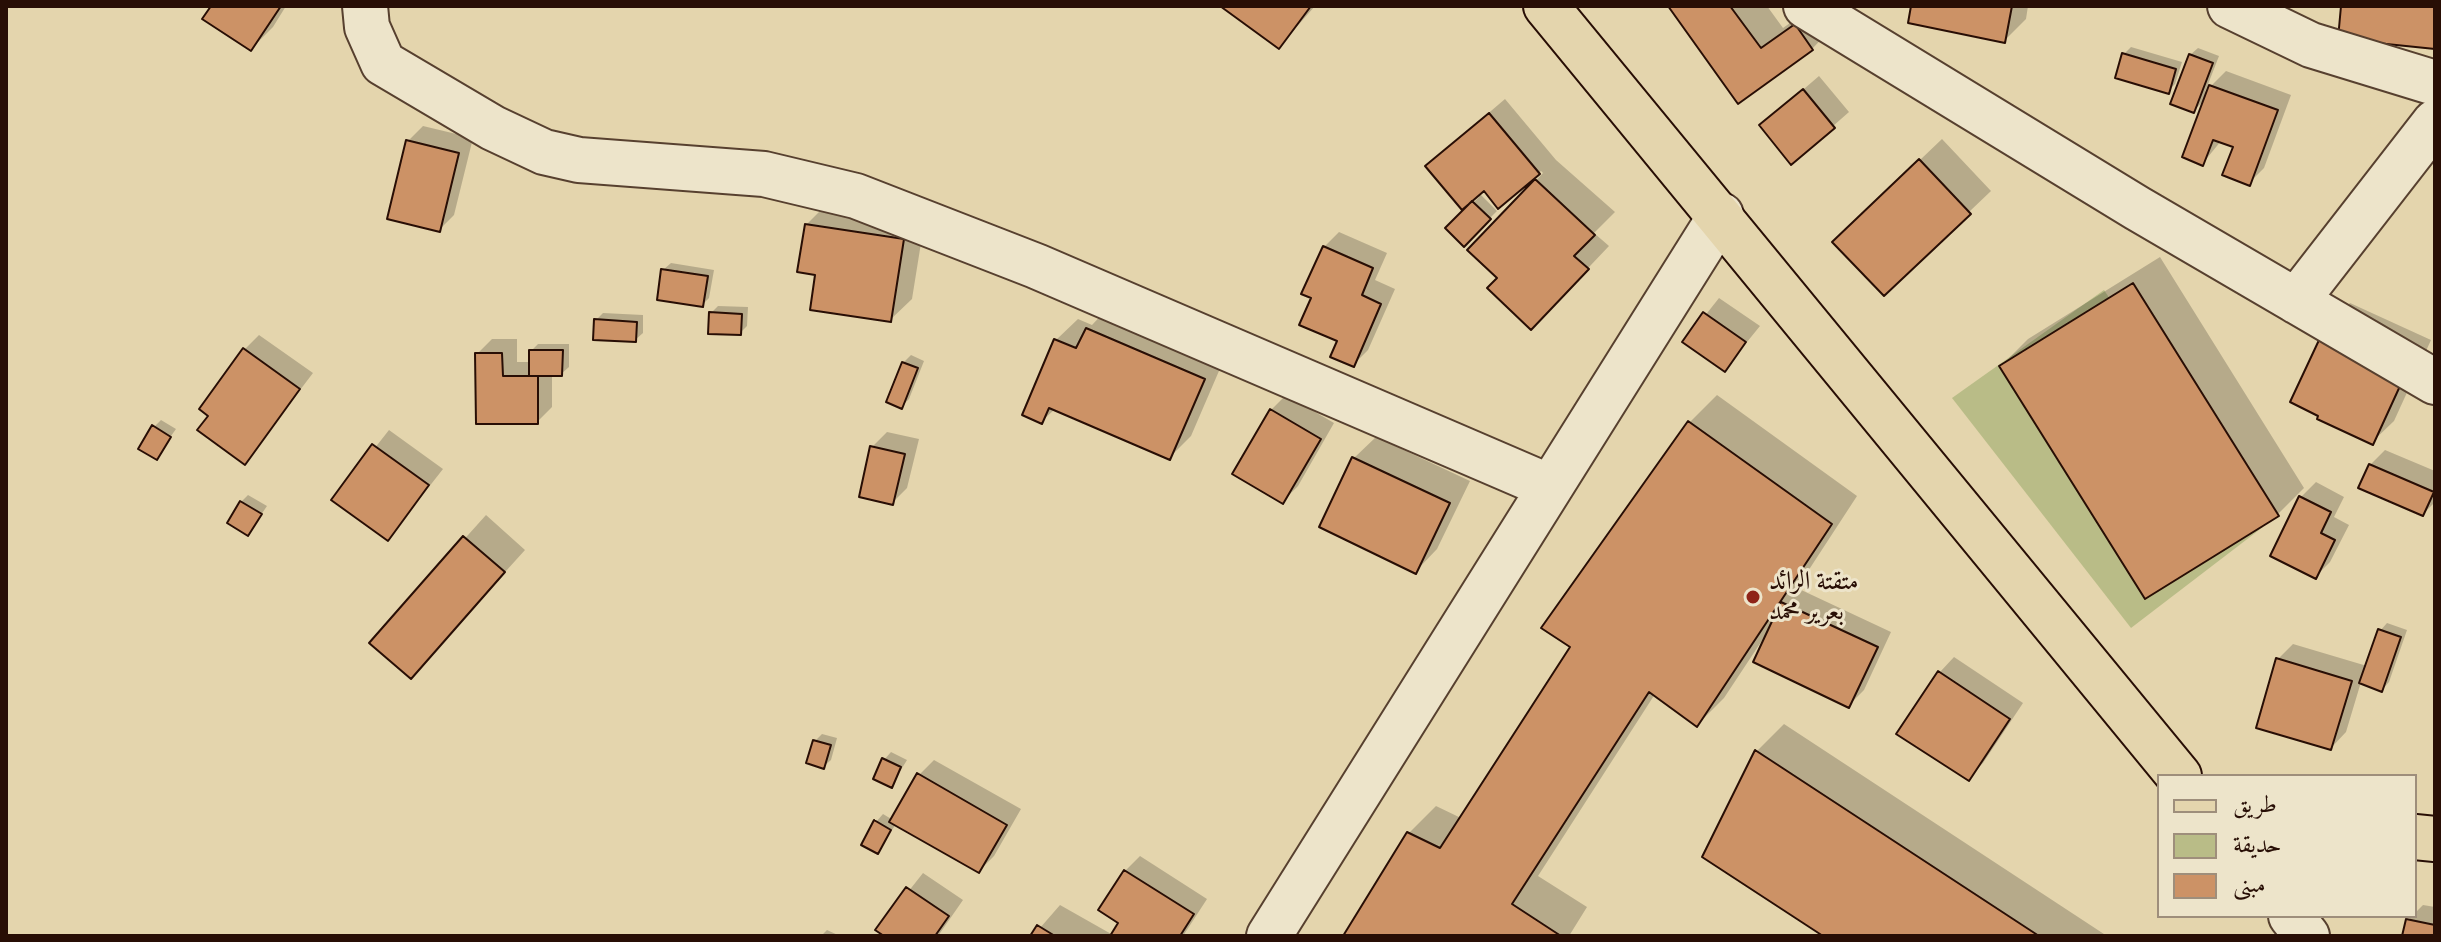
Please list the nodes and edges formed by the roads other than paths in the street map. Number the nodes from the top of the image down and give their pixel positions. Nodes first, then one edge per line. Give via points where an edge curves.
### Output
1 (365, 6) edge
2 (1546, 6) edge
3 (2230, 6) edge
4 (1813, 7) edge
5 (2312, 26) edge
6 (2435, 83) edge
7 (2435, 122) edge
8 (1721, 215) junction
9 (2296, 301) junction
10 (2435, 382) edge
11 (1550, 487) junction
12 (2177, 774) edge
13 (2293, 918) edge
14 (1269, 936) edge
15 (2307, 936) edge

1 - 11 street via 367,27 383,63 544,152 579,160 764,174 856,196 1036,266
2 - 8 main road
3 - 5 street
4 - 9 street
5 - 6 street
7 - 9 street
8 - 11 street
8 - 12 main road
9 - 10 street
11 - 14 street
13 - 15 street

